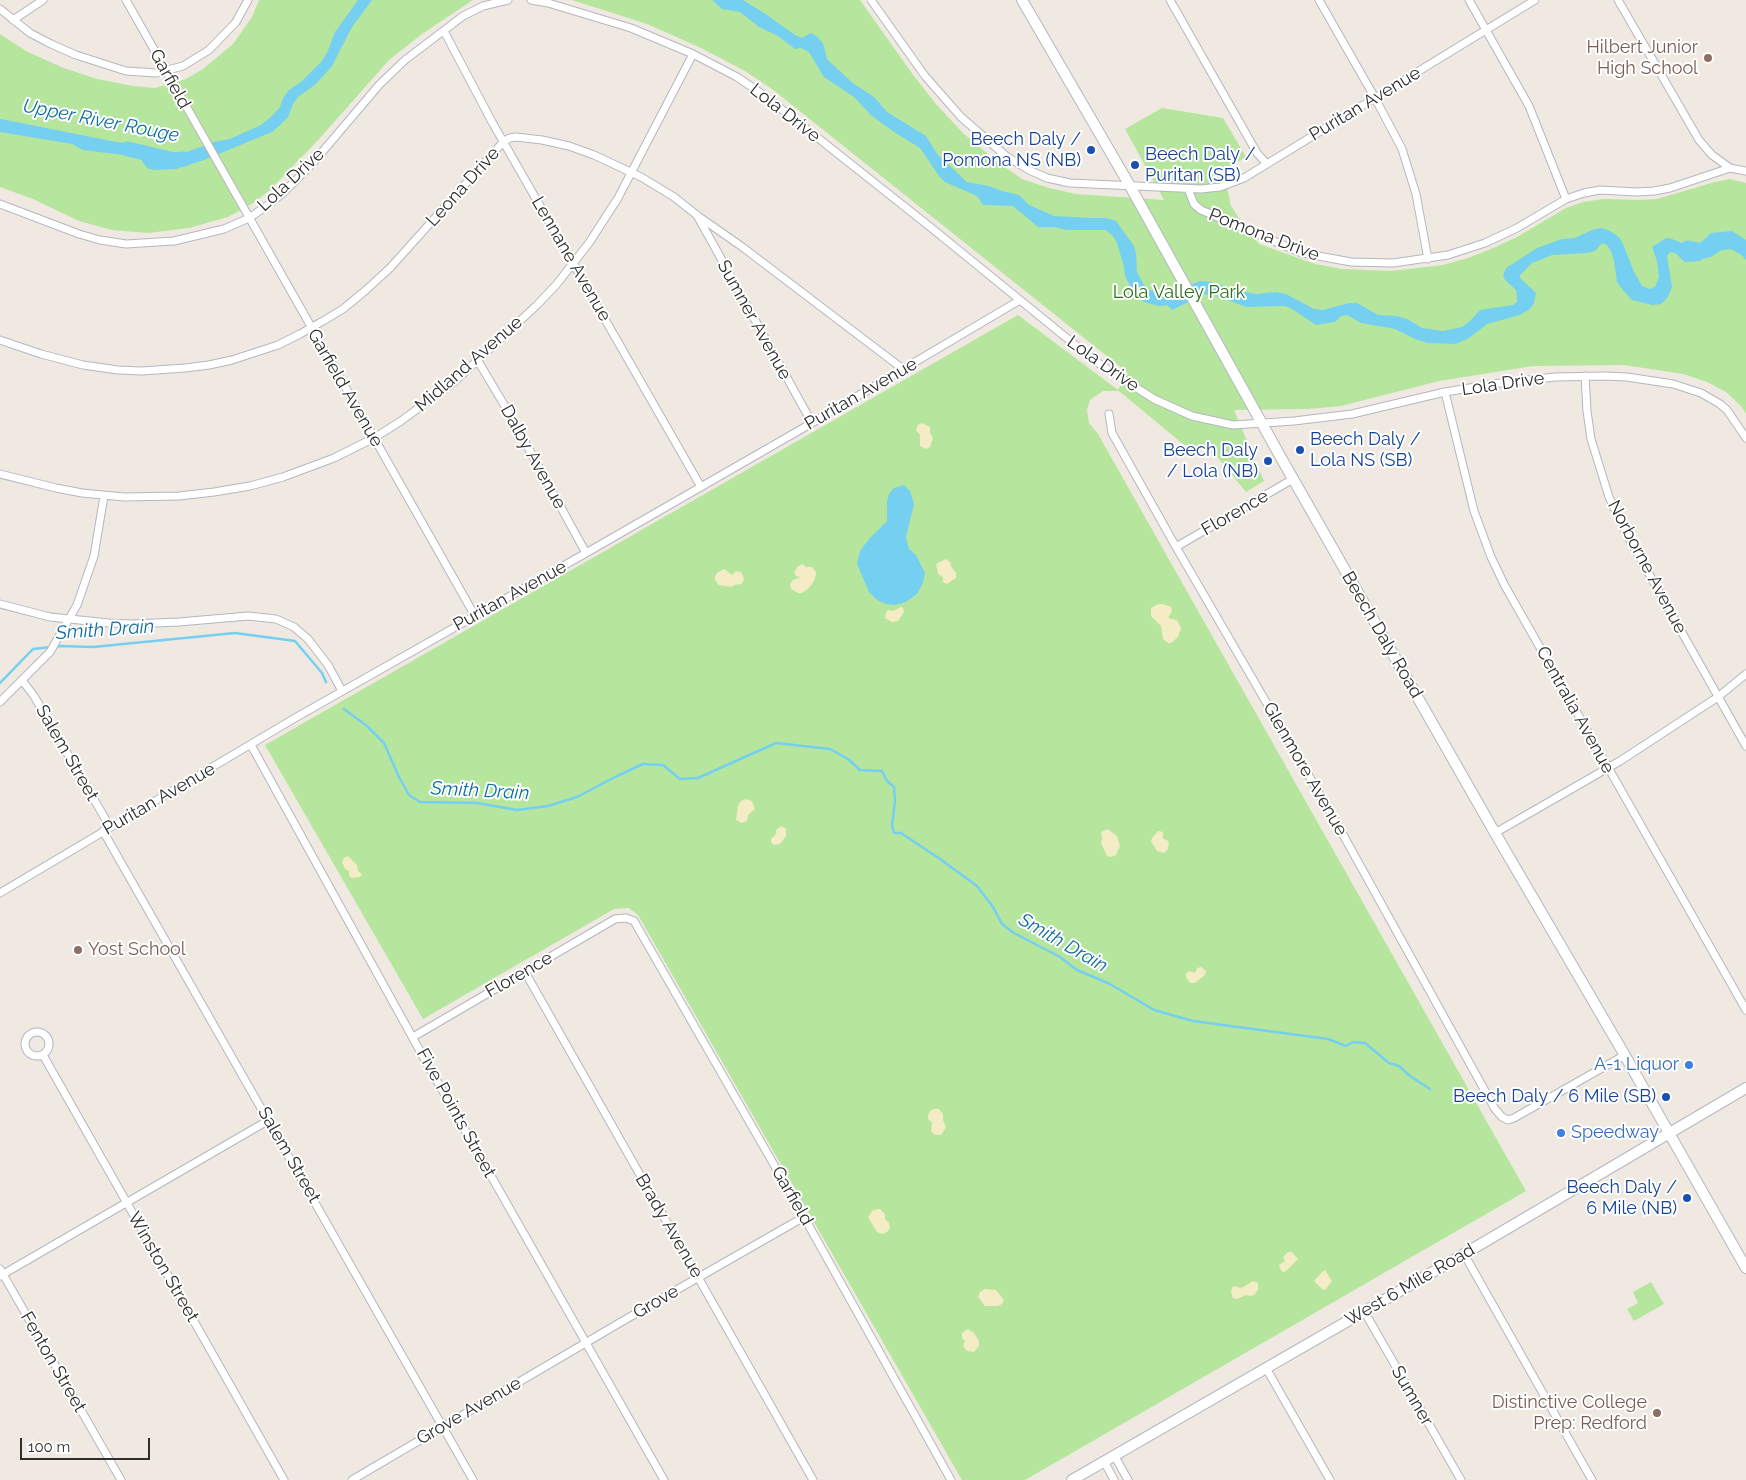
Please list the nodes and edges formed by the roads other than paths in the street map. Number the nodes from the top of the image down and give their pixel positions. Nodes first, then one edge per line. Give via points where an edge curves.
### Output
1 (43, 0) edge
2 (126, 0) edge
3 (248, 0) edge
4 (508, 0) edge
5 (531, 0) edge
6 (871, 0) edge
7 (1022, 0) edge
8 (1170, 0) edge
9 (1319, 0) edge
10 (1469, 0) edge
11 (1535, 0) edge
12 (1618, 0) edge
13 (0, 10) edge
14 (13, 20) junction
15 (1486, 30) junction
16 (444, 31) junction
17 (693, 54) junction
18 (166, 71) junction
19 (1375, 98) junction
20 (504, 141) junction
21 (215, 159) joint
22 (1267, 164) junction
23 (1730, 168) junction
24 (1746, 171) edge
25 (633, 172) junction
26 (1130, 186) junction
27 (1188, 189) junction
28 (1566, 199) junction
29 (0, 204) edge
30 (698, 216) junction
31 (249, 218) junction
32 (1428, 259) junction
33 (574, 263) junction
34 (1020, 300) junction
35 (311, 328) junction
36 (0, 340) edge
37 (478, 361) junction
38 (903, 369) junction
39 (1584, 376) junction
40 (1445, 392) junction
41 (1109, 414) dead end
42 (812, 423) junction
43 (1263, 424) junction
44 (374, 438) junction
45 (1746, 438) edge
46 (0, 474) edge
47 (1293, 479) junction
48 (701, 486) junction
49 (104, 496) junction
50 (1176, 547) junction
51 (586, 553) junction
52 (0, 604) edge
53 (475, 616) junction
54 (69, 619) junction
55 (1746, 674) edge
56 (22, 680) junction
57 (342, 691) junction
58 (1718, 697) junction
59 (0, 702) edge
60 (251, 745) junction
61 (1746, 746) edge
62 (1608, 768) junction
63 (107, 829) junction
64 (1495, 833) junction
65 (0, 893) edge
66 (626, 918) joint
67 (525, 972) junction
68 (1746, 1010) edge
69 (413, 1037) junction
70 (43, 1054) dead end
71 (1625, 1055) junction
72 (1746, 1088) edge
73 (269, 1120) junction
74 (1670, 1134) junction
75 (127, 1203) junction
76 (804, 1217) junction
77 (1464, 1254) junction
78 (1746, 1268) edge
79 (1, 1273) edge
80 (699, 1277) junction
81 (1364, 1311) junction
82 (586, 1343) junction
83 (1266, 1368) junction
84 (443, 1427) junction
85 (1114, 1455) junction
86 (1104, 1461) junction
87 (121, 1480) edge
88 (284, 1480) edge
89 (352, 1480) edge
90 (473, 1480) edge
91 (664, 1480) edge
92 (814, 1480) edge
93 (951, 1480) edge
94 (1072, 1480) edge
95 (1114, 1480) edge
96 (1128, 1480) edge
97 (1330, 1480) edge
98 (1461, 1480) edge
99 (1592, 1480) edge

1 - 14 street
2 - 18 street, Garfield
3 - 18 street via 236,22 217,43 197,59
4 - 16 street, Lola Drive via 474,10
5 - 17 street, Lola Drive via 630,28
6 - 26 street via 925,76 961,117 1006,156 1047,178 1070,183
7 - 26 main road, Beech Daly Road
8 - 22 street
9 - 19 street
10 - 15 street
11 - 15 street, Puritan Avenue
12 - 23 street via 1699,140
13 - 14 street
14 - 18 street via 51,44 94,61 133,72
15 - 19 street, Puritan Avenue
15 - 28 street via 1529,106
16 - 20 street, Lennane Avenue
16 - 31 street, Lola Drive via 392,72 300,176
17 - 25 street, Midland Avenue
17 - 34 street, Lola Drive via 765,96
18 - 21 street, Garfield
19 - 22 street, Puritan Avenue
19 - 32 street via 1406,161
20 - 25 street, Leona Drive via 516,137 569,146
20 - 33 street, Lennane Avenue
20 - 35 street, Leona Drive via 390,268 343,309
21 - 31 street, Garfield Avenue
22 - 27 street, Puritan Avenue via 1229,185
23 - 24 street
23 - 28 street, Pomona Drive via 1670,188 1637,192 1600,190
25 - 30 street, Leona Drive
25 - 33 street, Midland Avenue
26 - 27 street
26 - 43 main road, Beech Daly Road
27 - 32 street, Pomona Drive via 1194,204 1201,210 1302,253 1367,263 1393,264
28 - 32 street, Pomona Drive via 1485,243
29 - 31 street, Lola Drive via 79,234 126,244 195,237
30 - 38 street, Leona Drive
30 - 42 street, Sumner Avenue
31 - 35 street, Garfield Avenue
33 - 37 street, Midland Avenue via 537,305
33 - 48 street, Lennane Avenue
34 - 38 street, Puritan Avenue
34 - 43 street, Lola Drive via 1095,361 1154,399 1192,416 1233,424
35 - 36 street, Leona Drive via 278,345 232,360 161,370 118,370 83,365
35 - 44 street, Garfield Avenue
37 - 44 street, Midland Avenue via 428,402
37 - 51 street, Dalby Avenue
38 - 42 street, Puritan Avenue
39 - 40 street, Lola Drive via 1527,379
39 - 45 street, Lola Drive via 1644,379 1701,392 1727,410
39 - 58 street, Norborne Avenue via 1591,439 1609,497
40 - 43 street, Lola Drive via 1334,417
40 - 62 street, Centralia Avenue via 1474,511 1491,556
41 - 50 street, Glenmore Avenue via 1112,433
42 - 48 street, Puritan Avenue
43 - 47 main road, Beech Daly Road
44 - 49 street, Midland Avenue via 316,466 250,486 179,496
44 - 53 street, Garfield Avenue
46 - 49 street, Midland Avenue
47 - 50 street, Florence
47 - 64 main road, Beech Daly Road
48 - 51 street, Puritan Avenue
49 - 54 street via 94,556
50 - 71 street, Glenmore Avenue via 1502,1117 1508,1120 1522,1114
51 - 53 street, Puritan Avenue
52 - 54 street
53 - 57 street, Puritan Avenue
54 - 56 street via 50,652
54 - 57 street via 131,624 248,616 276,619 294,627 308,639 328,665
55 - 58 street
56 - 59 street
56 - 63 street, Salem Street
57 - 60 street, Puritan Avenue
58 - 61 street, Norborne Avenue
58 - 62 street
60 - 63 street, Puritan Avenue
60 - 69 street, Five Points Street
62 - 64 street
62 - 68 street, Centralia Avenue
63 - 65 street, Puritan Avenue
63 - 73 street, Salem Street
64 - 71 main road, Beech Daly Road
66 - 67 street, Florence via 615,919
66 - 76 street, Garfield via 638,926
67 - 69 street, Florence
67 - 80 street, Brady Avenue
69 - 82 street, Five Points Street
70 - 75 street, Winston Street
71 - 74 main road, Beech Daly Road
72 - 74 main road, West 6 Mile Road
73 - 75 street
73 - 84 street, Salem Street
74 - 77 main road, West 6 Mile Road
74 - 78 main road, Beech Daly Road
75 - 79 street
75 - 88 street, Winston Street
76 - 80 street, Grove
76 - 93 street, Garfield
77 - 81 main road, West 6 Mile Road
77 - 99 street
79 - 87 street, Fenton Street
80 - 82 street, Grove
80 - 92 street, Brady Avenue
81 - 83 main road, West 6 Mile Road
81 - 98 street, Sumner
82 - 84 street, Grove Avenue
82 - 91 street, Five Points Street
83 - 85 main road, West 6 Mile Road
83 - 97 street
84 - 89 street, Grove Avenue
84 - 90 street, Salem Street
85 - 86 main road, West 6 Mile Road
85 - 96 street
86 - 94 main road, West 6 Mile Road
86 - 95 street

